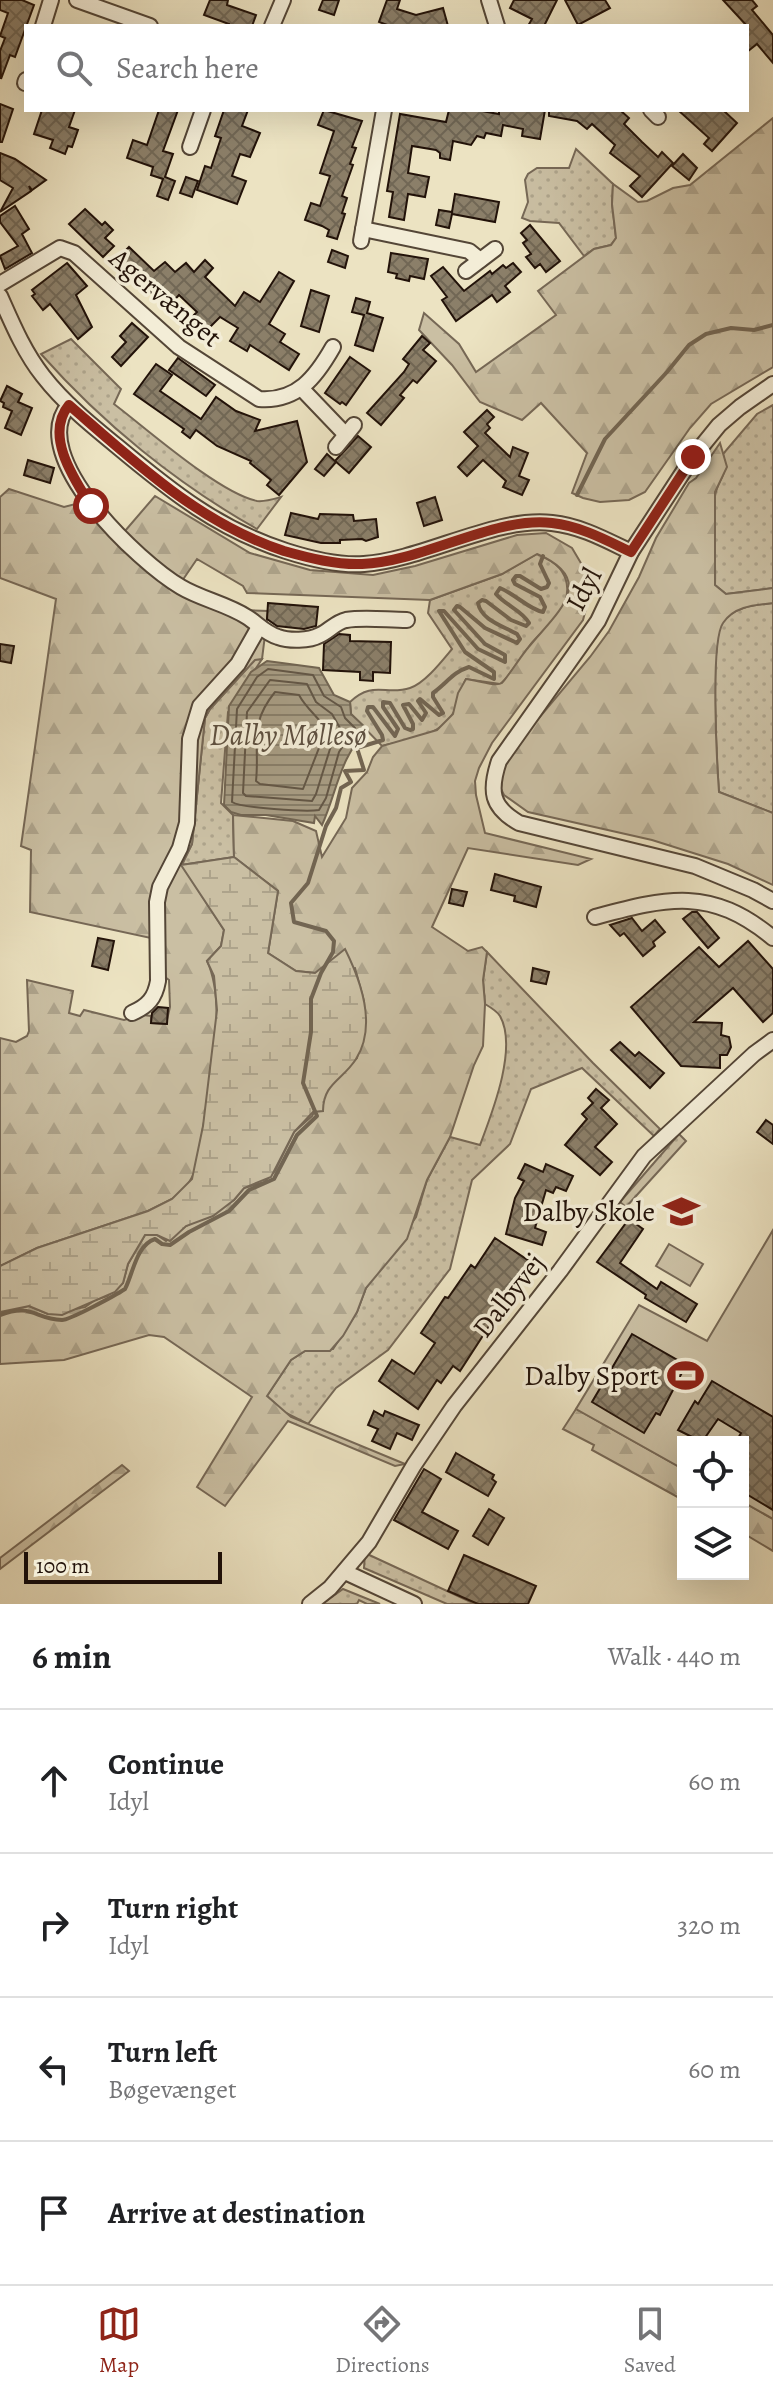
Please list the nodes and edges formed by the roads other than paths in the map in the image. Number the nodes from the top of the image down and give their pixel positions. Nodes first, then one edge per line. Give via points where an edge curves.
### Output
1 (51, 0) edge
2 (283, 0) edge
3 (489, 0) edge
4 (83, 1) edge
5 (44, 24) edge
6 (145, 24) edge
7 (273, 24) edge
8 (496, 24) edge
9 (202, 112) edge
10 (384, 112) edge
11 (190, 147) dead end
12 (495, 249) dead end
13 (480, 260) junction
14 (466, 271) dead end
15 (0, 284) edge
16 (0, 296) edge
17 (333, 347) dead end
18 (773, 384) edge
19 (302, 389) junction
20 (69, 405) junction
21 (345, 436) dead end
22 (631, 552) junction
23 (407, 620) dead end
24 (259, 627) junction
25 (773, 901) edge
26 (595, 917) dead end
27 (773, 938) edge
28 (132, 1013) dead end
29 (773, 1040) edge
30 (345, 1572) junction
31 (310, 1604) edge
32 (414, 1604) edge

1 - 5 street
2 - 7 street
3 - 8 street
4 - 6 street
9 - 11 street
10 - 13 street via 362,235 469,251
12 - 13 street
13 - 14 street
15 - 19 street, Agervænget via 60,248 74,253 179,347 246,393 273,400
16 - 20 street, Idyl via 42,374
17 - 19 street
18 - 22 street via 719,425
19 - 21 street
20 - 22 street, Idyl via 184,502 225,527 303,557 361,564 389,561 540,522 576,528
20 - 24 street via 59,423 61,441 68,466 91,506 144,561 181,587
22 - 25 street, Idyl via 598,621 499,761 495,797 506,815 532,829 695,866
23 - 24 street via 347,620 317,637 299,639 280,638
24 - 28 street via 195,720 184,835 157,902 155,995 145,1008
26 - 27 street via 657,901 686,900 718,906 754,922
29 - 30 street, Dalbyvej via 644,1156 454,1406
30 - 31 street, Dalbyvej
30 - 32 street

